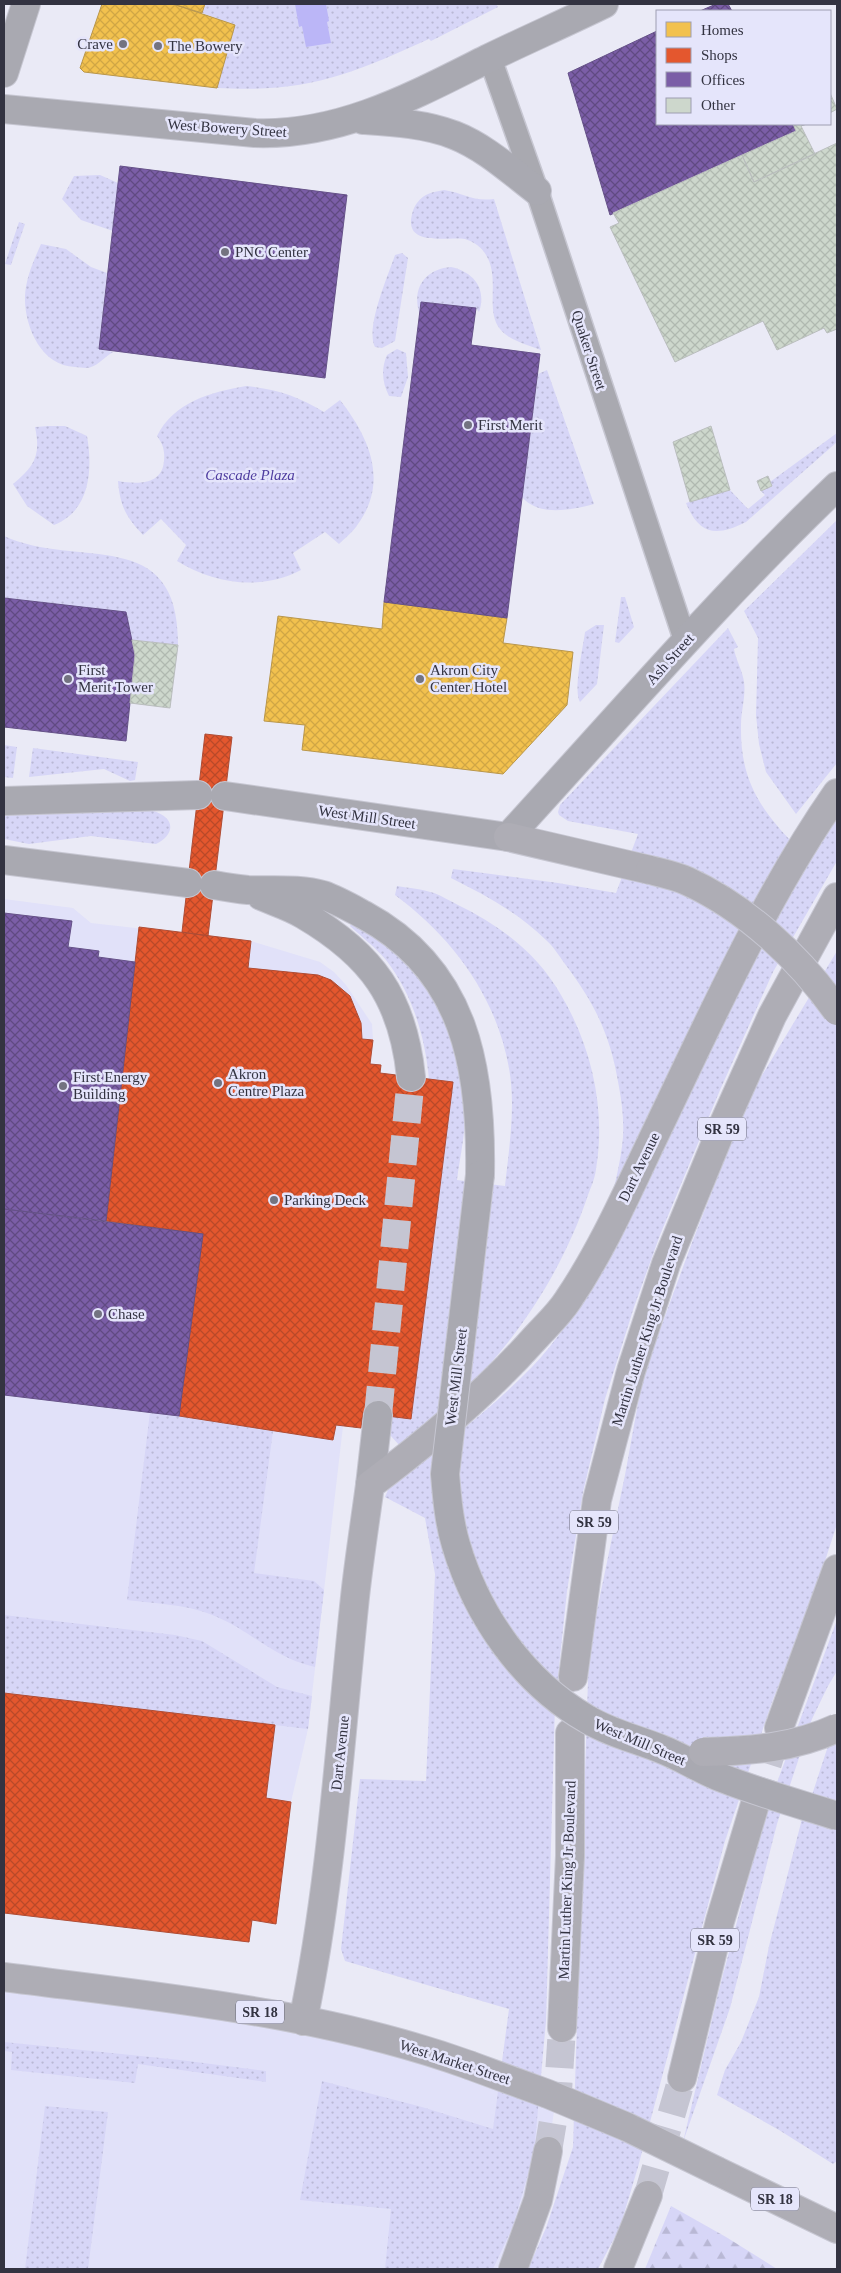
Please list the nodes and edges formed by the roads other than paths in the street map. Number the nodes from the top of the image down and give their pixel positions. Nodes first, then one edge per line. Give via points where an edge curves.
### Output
1 (26, 4) edge
2 (604, 4) edge
3 (490, 58) junction
4 (4, 73) edge
5 (4, 109) edge
6 (352, 120) junction
7 (537, 191) junction
8 (837, 486) edge
9 (686, 643) junction
10 (837, 794) edge
11 (198, 795) dead end
12 (225, 796) dead end
13 (4, 801) edge
14 (508, 837) junction
15 (4, 860) edge
16 (246, 890) junction
17 (837, 898) edge
18 (837, 1011) edge
19 (411, 1077) tunnel mouth
20 (378, 1415) tunnel mouth
21 (370, 1485) junction
22 (837, 1569) edge
23 (573, 1677) dead end
24 (780, 1728) tunnel mouth
25 (837, 1728) edge
26 (570, 1733) dead end
27 (661, 1749) junction
28 (755, 1804) tunnel mouth
29 (837, 1816) edge
30 (4, 1977) edge
31 (303, 2021) junction
32 (562, 2028) tunnel mouth
33 (682, 2078) tunnel mouth
34 (548, 2151) tunnel mouth
35 (648, 2195) tunnel mouth
36 (836, 2225) edge
37 (513, 2269) edge
38 (618, 2269) edge

1 - 4 street
2 - 3 street, West Bowery Street
3 - 6 street, West Bowery Street via 401,102
3 - 7 street, Quaker Street
5 - 6 street, West Bowery Street via 276,134 297,133
6 - 7 street via 397,122 454,135 496,159
7 - 9 street, Quaker Street
8 - 9 street, Ash Street via 775,545
9 - 14 street, Ash Street
10 - 21 main road, Dart Avenue via 768,905 598,1254 567,1302 518,1357 441,1430
11 - 13 street
12 - 14 street, West Mill Street
14 - 18 main road, bridge via 686,881 732,906 780,946 825,993
15 - 16 street, West Mill Street
16 - 19 street via 303,914 363,959 386,990 399,1016 408,1046
16 - 27 street, West Mill Street, bridge via 322,895 347,906 390,931 410,947 449,997 462,1027 474,1070 481,1132 480,1175 445,1474 448,1510 456,1544 467,1577 487,1617 511,1654 534,1680 587,1720
17 - 23 main road, Martin Luther King Jr Boulevard / SR 59 via 772,1016 666,1264 631,1371 597,1500
20 - 21 street, Dart Avenue
21 - 31 main road, Dart Avenue via 355,1596 318,1950
22 - 24 main road
25 - 27 main road, bridge via 794,1744 753,1751
26 - 32 main road, Martin Luther King Jr Boulevard via 570,1856
27 - 29 street, West Mill Street, bridge via 721,1778
28 - 33 main road, SR 59 via 720,1921
30 - 31 main road, West Market Street / SR 18
31 - 36 main road, West Market Street / SR 18, bridge via 396,2042 548,2094 627,2127
34 - 37 main road via 538,2200
35 - 38 main road

